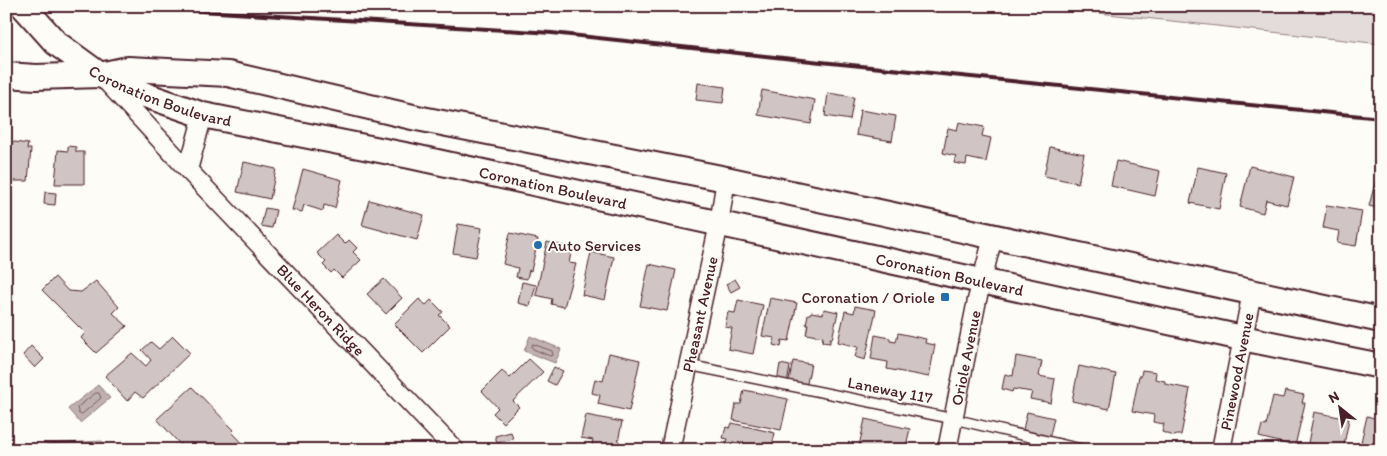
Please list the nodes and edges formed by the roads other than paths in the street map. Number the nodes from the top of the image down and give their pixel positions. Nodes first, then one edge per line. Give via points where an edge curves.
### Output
1 (23, 6) edge
2 (6, 75) edge
3 (100, 75) junction
4 (203, 115) junction
5 (417, 118) junction
6 (410, 156) junction
7 (188, 170) junction
8 (726, 178) junction
9 (719, 224) junction
10 (993, 237) junction
11 (981, 281) junction
12 (1252, 292) junction
13 (1381, 320) edge
14 (1242, 338) junction
15 (688, 365) junction
16 (1381, 366) edge
17 (954, 419) junction
18 (455, 450) edge
19 (670, 450) edge
20 (947, 450) edge
21 (1085, 450) edge
22 (1221, 450) edge

1 - 3 main road via 56,43
2 - 3 main road
3 - 4 main road, Coronation Boulevard
3 - 5 main road, Coronation Boulevard via 128,69 228,74
3 - 7 street, Blue Heron Ridge
4 - 6 main road, Coronation Boulevard
4 - 7 street
5 - 6 main road
5 - 8 main road, Coronation Boulevard
6 - 9 main road, Coronation Boulevard
7 - 18 street, Blue Heron Ridge
8 - 9 street, Pheasant Avenue
8 - 10 main road, Coronation Boulevard
9 - 11 main road, Coronation Boulevard
9 - 15 street, Pheasant Avenue
10 - 11 street, Oriole Avenue
10 - 12 main road, Coronation Boulevard
11 - 14 main road, Coronation Boulevard
11 - 17 street, Oriole Avenue
12 - 13 main road, Coronation Boulevard
12 - 14 street, Pinewood Avenue
14 - 16 main road, Coronation Boulevard
14 - 22 street, Pinewood Avenue
15 - 17 lane, Laneway 117
15 - 19 street, Pheasant Avenue
17 - 20 street, Oriole Avenue
17 - 21 lane, Laneway 117

